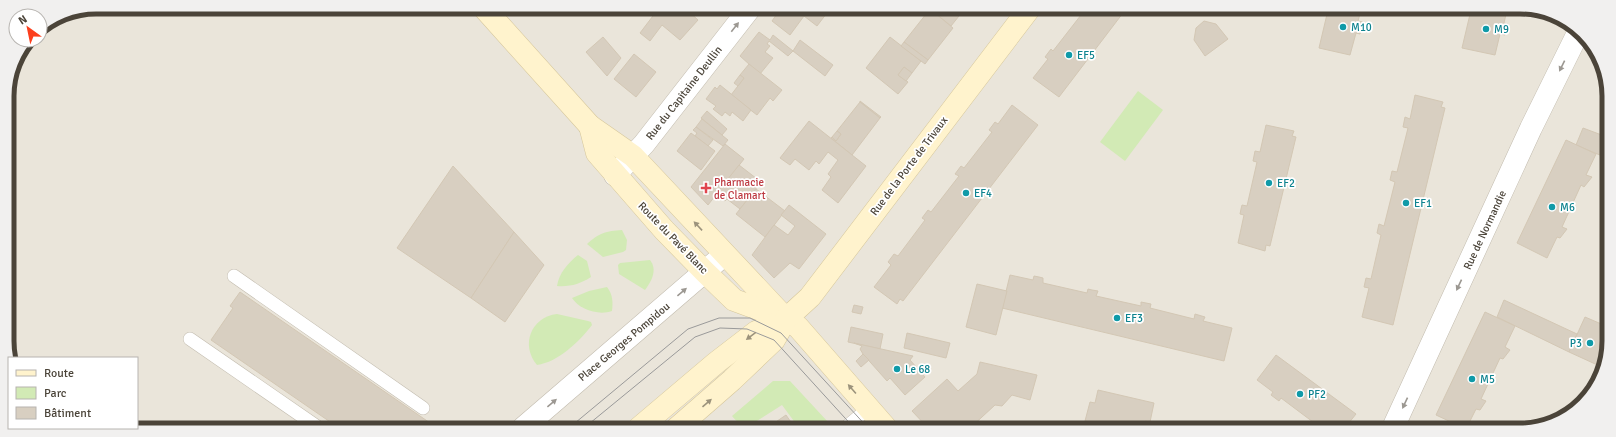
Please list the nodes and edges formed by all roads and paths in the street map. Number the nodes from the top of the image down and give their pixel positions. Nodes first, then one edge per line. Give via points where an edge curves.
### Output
1 (489, 14) edge
2 (745, 14) edge
3 (1025, 14) edge
4 (1576, 36) edge
5 (590, 126) junction
6 (633, 156) junction
7 (615, 176) junction
8 (724, 255) junction
9 (705, 272) junction
10 (234, 276) dead end
11 (786, 320) junction
12 (190, 339) dead end
13 (423, 408) dead end
14 (869, 408) junction
15 (312, 423) edge
16 (529, 423) edge
17 (645, 423) edge
18 (683, 423) edge
19 (850, 423) edge
20 (882, 423) edge
21 (1395, 423) edge

1 - 5 main road, Route du Pavé Blanc
6 -> 2 street, Rue du Capitaine Deullin
3 - 11 main road, Rue de la Porte de Trivaux via 810,297
4 -> 21 street, Rue de Normandie via 1531,128
5 - 6 main road, Route du Pavé Blanc
5 - 7 main road, Route du Pavé Blanc via 597,153
6 - 7 street, Rue du Capitaine Deullin
8 -> 6 main road, Route du Pavé Blanc
7 - 9 main road, Route du Pavé Blanc
8 - 9 street, Place Georges Pompidou
8 - 11 main road, Route du Pavé Blanc
9 - 11 main road, Route du Pavé Blanc via 734,300
16 -> 9 street, Place Georges Pompidou
10 - 13 lane
14 -> 11 main road, Route du Pavé Blanc via 798,327
11 -> 17 main road, Rue de la Porte de Trivaux via 756,332
18 -> 11 main road, Rue de la Porte de Trivaux via 763,350
12 - 15 lane
14 - 19 lane
14 - 20 main road, Route du Pavé Blanc

